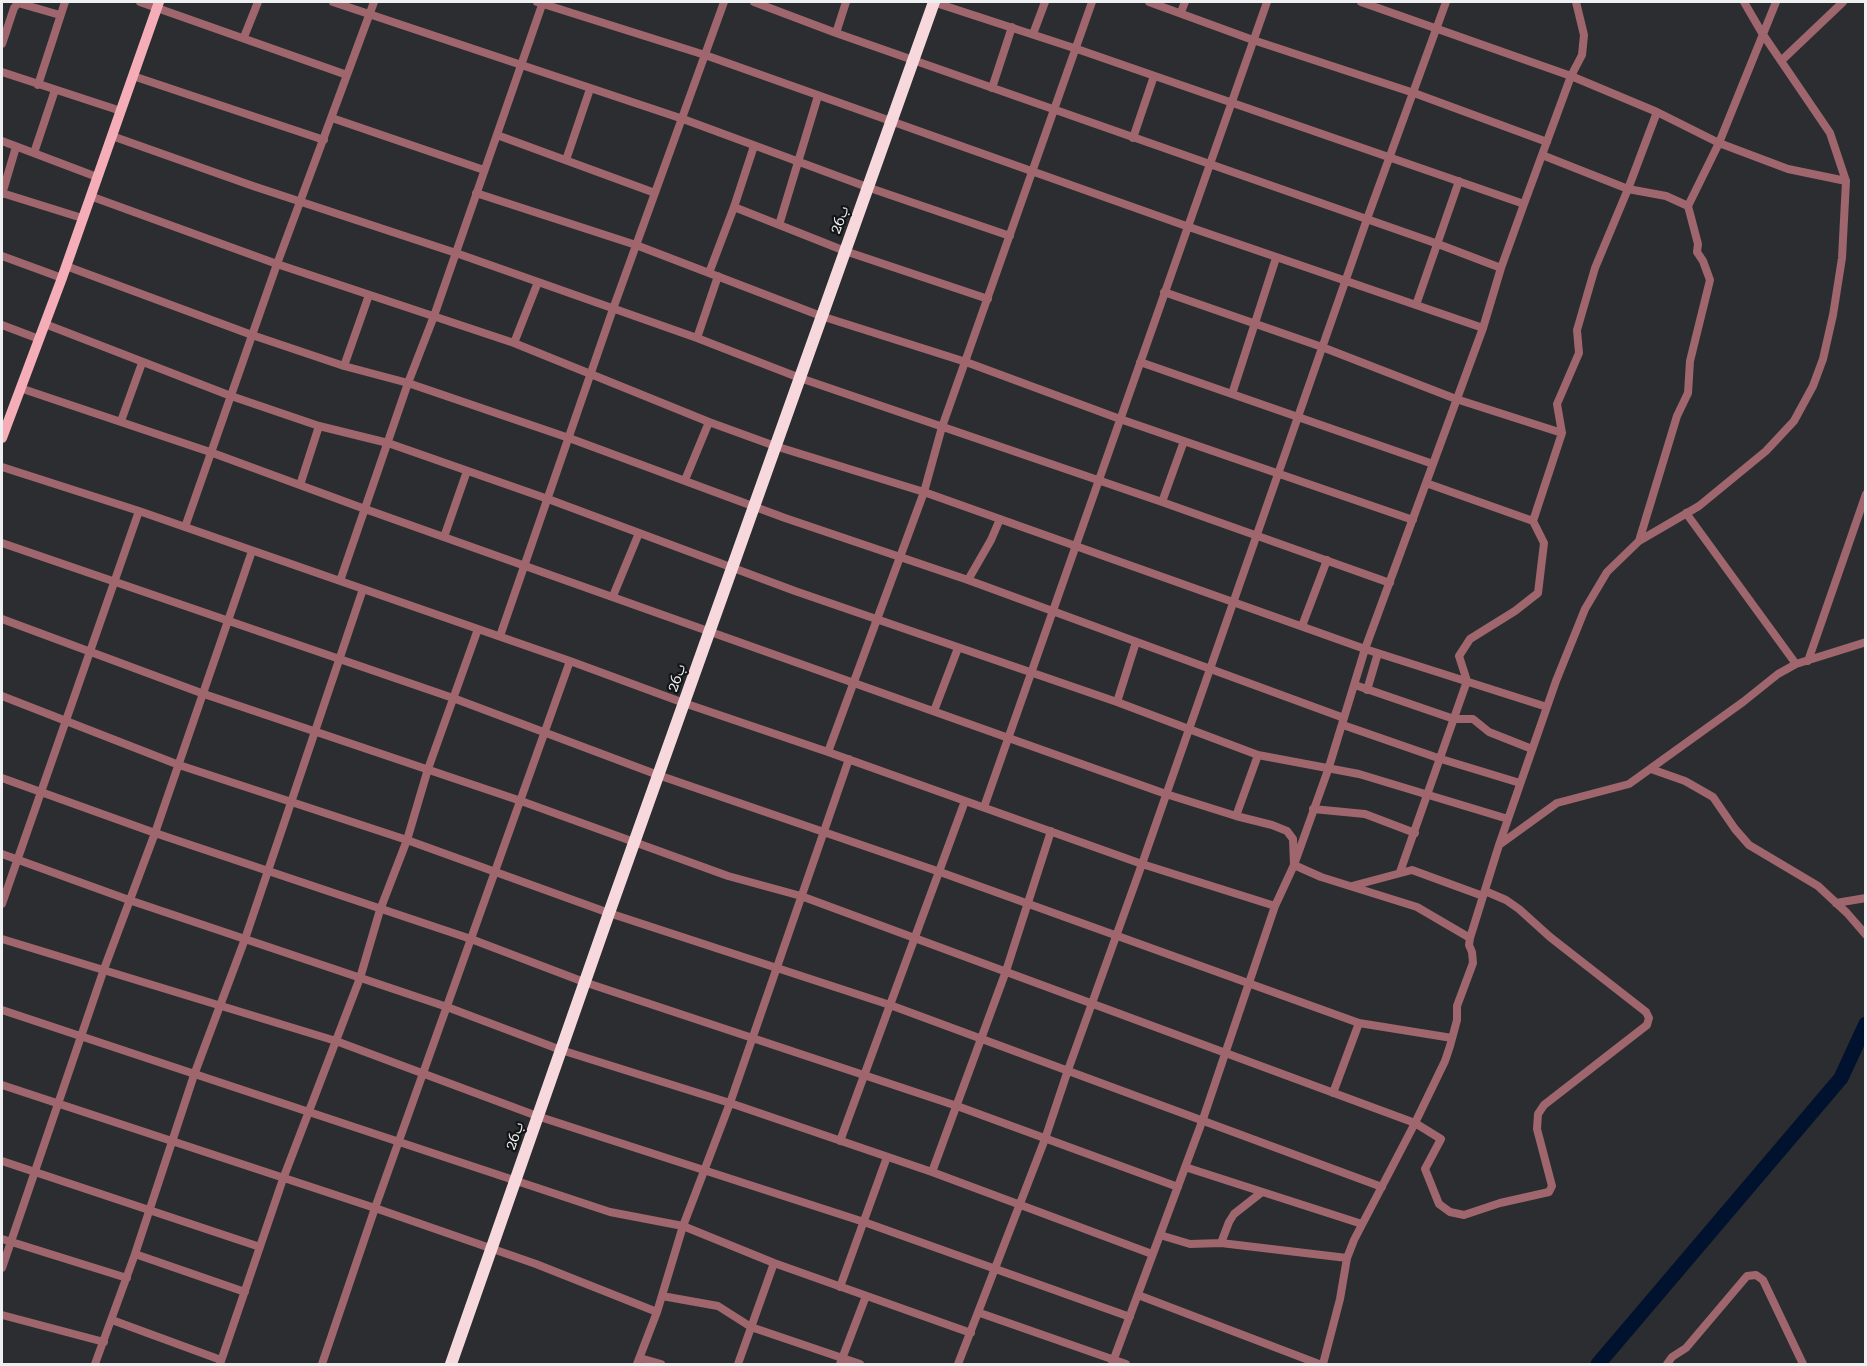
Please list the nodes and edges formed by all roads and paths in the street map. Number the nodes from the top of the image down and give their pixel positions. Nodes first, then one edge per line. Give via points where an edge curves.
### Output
1 (65, 2) edge
2 (140, 2) edge
3 (258, 2) edge
4 (333, 2) edge
5 (374, 2) edge
6 (541, 2) edge
7 (724, 2) edge
8 (754, 2) edge
9 (846, 2) edge
10 (934, 2) edge
11 (1045, 2) edge
12 (1092, 2) edge
13 (1149, 2) edge
14 (1185, 2) edge
15 (1267, 2) edge
16 (1361, 2) edge
17 (1446, 2) edge
18 (1576, 2) edge
19 (1744, 2) edge
20 (1776, 2) edge
21 (1843, 2) edge
22 (158, 4) edge
23 (1181, 12) junction
24 (369, 14) junction
25 (60, 15) junction
26 (4, 25) edge
27 (1012, 27) junction
28 (1437, 28) junction
29 (836, 33) junction
30 (1762, 33) junction
31 (1033, 34) junction
32 (244, 37) junction
33 (1253, 40) junction
34 (2, 44) edge
35 (1077, 49) junction
36 (705, 55) junction
37 (913, 60) junction
38 (1781, 61) junction
39 (521, 66) junction
40 (2, 72) edge
41 (347, 75) junction
42 (1571, 75) junction
43 (133, 76) junction
44 (1154, 76) junction
45 (38, 85) junction
46 (992, 88) junction
47 (590, 89) junction
48 (55, 90) junction
49 (1414, 93) junction
50 (818, 96) junction
51 (1233, 103) junction
52 (121, 111) junction
53 (1055, 111) junction
54 (1658, 112) junction
55 (332, 118) junction
56 (682, 119) junction
57 (891, 122) junction
58 (497, 135) junction
59 (112, 136) junction
60 (1133, 138) junction
61 (324, 140) junction
62 (2, 141) edge
63 (1547, 142) junction
64 (1719, 142) junction
65 (754, 146) junction
66 (16, 147) junction
67 (34, 153) junction
68 (1542, 155) junction
69 (1390, 157) junction
70 (566, 160) junction
71 (799, 162) junction
72 (1210, 164) junction
73 (484, 170) junction
74 (1033, 172) junction
75 (97, 177) junction
76 (1459, 181) junction
77 (1846, 181) junction
78 (867, 187) junction
79 (1628, 189) junction
80 (476, 193) junction
81 (655, 193) junction
82 (2, 194) edge
83 (90, 196) junction
84 (301, 201) junction
85 (1524, 204) junction
86 (1689, 206) junction
87 (735, 207) junction
88 (82, 218) junction
89 (1367, 219) junction
90 (779, 225) junction
91 (1188, 227) junction
92 (1010, 236) junction
93 (1438, 244) junction
94 (636, 245) junction
95 (844, 251) junction
96 (456, 253) junction
97 (2, 256) edge
98 (1276, 258) junction
99 (277, 264) junction
100 (66, 266) junction
101 (1501, 268) junction
102 (714, 274) junction
103 (62, 278) junction
104 (538, 282) junction
105 (1345, 282) junction
106 (1164, 292) junction
107 (369, 295) junction
108 (988, 299) junction
109 (1416, 305) junction
110 (613, 309) junction
111 (434, 316) junction
112 (822, 316) junction
113 (1254, 323) junction
114 (45, 324) junction
115 (2, 325) edge
116 (1483, 328) junction
117 (252, 335) junction
118 (697, 338) junction
119 (39, 339) junction
120 (514, 344) junction
121 (1322, 347) junction
122 (966, 362) junction
123 (1140, 362) junction
124 (142, 363) junction
125 (344, 366) junction
126 (592, 374) junction
127 (800, 378) junction
128 (408, 383) junction
129 (20, 388) junction
130 (1232, 394) junction
131 (231, 396) junction
132 (1456, 399) junction
133 (1298, 418) junction
134 (1120, 419) junction
135 (121, 422) junction
136 (709, 422) junction
137 (319, 426) junction
138 (942, 427) junction
139 (1562, 433) junction
140 (2, 438) edge
141 (569, 438) junction
142 (1184, 441) junction
143 (388, 443) junction
144 (775, 446) junction
145 (210, 452) junction
146 (1433, 464) junction
147 (2, 467) edge
148 (467, 471) junction
149 (1279, 474) junction
150 (685, 480) junction
151 (1099, 480) junction
152 (1426, 483) junction
153 (300, 485) junction
154 (924, 492) junction
155 (1866, 494) edge
156 (548, 499) junction
157 (1162, 502) junction
158 (753, 506) junction
159 (365, 509) junction
160 (139, 511) junction
161 (1686, 513) junction
162 (1000, 519) junction
163 (1413, 520) junction
164 (1533, 520) junction
165 (185, 527) junction
166 (639, 533) junction
167 (1257, 534) junction
168 (444, 537) junction
169 (1640, 541) junction
170 (2, 543) edge
171 (1076, 546) junction
172 (252, 551) junction
173 (900, 558) junction
174 (1328, 560) junction
175 (525, 566) junction
176 (732, 568) junction
177 (968, 580) junction
178 (340, 581) junction
179 (114, 582) junction
180 (1390, 583) junction
181 (363, 589) junction
182 (613, 596) junction
183 (1233, 602) junction
184 (1053, 611) junction
185 (2, 619) edge
186 (876, 620) junction
187 (229, 621) junction
188 (1302, 626) junction
189 (478, 629) junction
190 (709, 630) junction
191 (500, 636) junction
192 (1136, 642) junction
193 (1866, 642) edge
194 (958, 648) junction
195 (1365, 650) junction
196 (90, 653) junction
197 (1378, 653) junction
198 (340, 659) junction
199 (570, 661) junction
200 (1808, 661) junction
201 (1796, 664) junction
202 (1209, 668) junction
203 (1031, 674) junction
204 (1467, 681) junction
205 (854, 682) junction
206 (1355, 685) junction
207 (1368, 690) junction
208 (204, 694) junction
209 (2, 696) edge
210 (453, 698) junction
211 (1117, 702) junction
212 (684, 703) junction
213 (1547, 707) junction
214 (934, 711) junction
215 (1454, 719) junction
216 (66, 720) junction
217 (1343, 721) junction
218 (1188, 730) junction
219 (314, 732) junction
220 (546, 732) junction
221 (1008, 738) junction
222 (1532, 749) junction
223 (828, 752) junction
224 (1258, 755) junction
225 (849, 759) junction
226 (1441, 759) junction
227 (179, 765) junction
228 (428, 769) junction
229 (1651, 769) junction
230 (1328, 770) junction
231 (658, 775) junction
232 (2, 778) edge
233 (1520, 783) junction
234 (40, 792) junction
235 (1166, 794) junction
236 (1428, 795) junction
237 (521, 801) junction
238 (965, 801) junction
239 (292, 802) junction
240 (984, 807) junction
241 (1313, 809) junction
242 (1236, 816) junction
243 (1508, 819) junction
244 (1051, 831) junction
245 (824, 832) junction
246 (155, 833) junction
247 (1415, 833) junction
248 (407, 840) junction
249 (634, 841) junction
250 (1499, 845) junction
251 (2, 854) edge
252 (17, 860) junction
253 (1142, 864) junction
254 (1294, 865) junction
255 (267, 871) junction
256 (495, 872) junction
257 (940, 872) junction
258 (1400, 872) junction
259 (1352, 887) junction
260 (1484, 893) junction
261 (801, 896) junction
262 (1866, 898) edge
263 (129, 900) junction
264 (1027, 903) junction
265 (1836, 903) junction
266 (2, 904) edge
267 (1275, 906) junction
268 (380, 910) junction
269 (609, 913) junction
270 (1866, 935) edge
271 (1116, 936) junction
272 (915, 937) junction
273 (1470, 938) junction
274 (2, 939) edge
275 (245, 939) junction
276 (471, 939) junction
277 (777, 968) junction
278 (104, 969) junction
279 (1006, 971) junction
280 (360, 978) junction
281 (585, 982) junction
282 (1249, 983) junction
283 (1092, 1003) junction
284 (890, 1005) junction
285 (220, 1006) junction
286 (447, 1007) junction
287 (2, 1010) edge
288 (1359, 1023) junction
289 (82, 1037) junction
290 (753, 1037) junction
291 (981, 1038) junction
292 (1452, 1038) junction
293 (336, 1041) junction
294 (561, 1050) junction
295 (1225, 1053) junction
296 (1068, 1070) junction
297 (423, 1074) junction
298 (194, 1075) junction
299 (866, 1075) junction
300 (2, 1085) edge
301 (1333, 1093) junction
302 (730, 1103) junction
303 (57, 1104) junction
304 (957, 1106) junction
305 (310, 1112) junction
306 (537, 1116) junction
307 (1203, 1119) junction
308 (1415, 1123) junction
309 (1045, 1139) junction
310 (840, 1141) junction
311 (173, 1142) junction
312 (400, 1142) junction
313 (887, 1157) junction
314 (2, 1161) edge
315 (1185, 1167) junction
316 (705, 1170) junction
317 (33, 1172) junction
318 (932, 1172) junction
319 (283, 1179) junction
320 (515, 1180) junction
321 (1178, 1187) junction
322 (1382, 1187) junction
323 (1262, 1192) junction
324 (1020, 1205) junction
325 (375, 1209) junction
326 (148, 1210) junction
327 (864, 1222) junction
328 (1362, 1224) junction
329 (683, 1226) junction
330 (1160, 1235) junction
331 (2, 1239) edge
332 (11, 1242) junction
333 (1221, 1244) junction
334 (260, 1247) junction
335 (490, 1249) junction
336 (135, 1254) junction
337 (1152, 1254) junction
338 (1347, 1258) junction
339 (774, 1263) junction
340 (2, 1268) edge
341 (996, 1269) junction
342 (127, 1278) junction
343 (840, 1287) junction
344 (245, 1292) junction
345 (1138, 1295) junction
346 (662, 1296) junction
347 (866, 1296) junction
348 (657, 1312) junction
349 (980, 1313) junction
350 (2, 1315) edge
351 (1130, 1317) junction
352 (112, 1320) junction
353 (751, 1327) junction
354 (971, 1333) junction
355 (104, 1342) junction
356 (639, 1361) edge
357 (841, 1361) edge
358 (1113, 1362) edge
359 (220, 1363) edge
360 (95, 1365) edge
361 (322, 1365) edge
362 (451, 1365) edge
363 (661, 1365) edge
364 (738, 1365) edge
365 (860, 1365) edge
366 (958, 1365) edge
367 (1126, 1365) edge
368 (1321, 1365) edge
369 (1667, 1365) edge
370 (1803, 1365) edge

1 - 25 street
2 - 22 street
3 - 32 street
4 - 24 street
5 - 24 street
6 - 36 street
6 - 39 street
7 - 36 street
8 - 29 street
9 - 29 street
10 - 27 street
10 - 37 highway, 26ب
11 - 31 street
12 - 35 street
13 - 23 street
14 - 23 street
15 - 33 street
16 - 28 street
17 - 28 street
18 - 42 street via 1584,44
19 - 30 street
20 - 30 street
21 - 38 street
22 - 32 street
22 - 43 main road
23 - 33 street
24 - 39 street
24 - 41 street
25 - 26 street via 18,3
25 - 45 street
26 - 34 street
27 - 31 street
27 - 46 street
28 - 42 street
28 - 49 street
29 - 37 street
30 - 38 street
30 - 64 street
31 - 35 street
32 - 41 street
33 - 49 street
33 - 51 street
35 - 44 street
35 - 53 street
36 - 50 street
36 - 56 street
37 - 46 street
37 - 57 highway, 26ب
38 - 77 street via 1830,133
39 - 47 street
39 - 58 street
40 - 45 street
41 - 55 street
42 - 54 street
42 - 63 street
43 - 52 main road
43 - 61 street
44 - 51 street
44 - 60 street
45 - 48 street
46 - 53 street
47 - 56 street
47 - 70 street
48 - 52 street
48 - 67 street
49 - 63 street
49 - 69 street
50 - 57 street
50 - 71 street
51 - 69 street
51 - 72 street
52 - 59 main road
53 - 60 street
53 - 74 street
54 - 64 street
54 - 79 street
55 - 61 street
55 - 73 street
56 - 65 street
56 - 81 street
57 - 74 street
57 - 78 highway, 26ب
58 - 70 street
58 - 73 street
59 - 75 main road
59 - 84 street
60 - 72 street
61 - 84 street
62 - 66 street
63 - 68 street
64 - 77 street via 1788,169
64 - 86 street
65 - 71 street
65 - 87 street
66 - 67 street
66 - 82 street
67 - 75 street
68 - 79 street
68 - 85 street
69 - 76 street
69 - 89 street
70 - 81 street
71 - 78 street
71 - 90 street
72 - 89 street
72 - 91 street
73 - 80 street
74 - 91 street
74 - 92 street
75 - 83 main road
76 - 85 street
76 - 93 street
77 - 161 street via 1842,258 1833,315 1813,386 1794,421 1766,451
78 - 92 street
78 - 95 highway, 26ب
79 - 86 street via 1666,196
79 - 139 street via 1594,268 1580,318 1579,353 1557,404
80 - 94 street
80 - 96 street
81 - 94 street
82 - 88 street
83 - 88 main road
83 - 99 street
84 - 96 street
84 - 99 street
85 - 101 street
86 - 169 street via 1698,252 1710,280 1690,361 1688,393 1677,416
87 - 90 street
87 - 102 street
88 - 100 main road
89 - 93 street
89 - 105 street
90 - 95 street
91 - 98 street
91 - 106 street
92 - 108 street
93 - 101 street
93 - 109 street
94 - 102 street
94 - 110 street
95 - 108 street
95 - 112 highway, 26ب
96 - 104 street
96 - 111 street
97 - 103 street
98 - 105 street
98 - 113 street
99 - 107 street
99 - 117 street
100 - 103 main road
100 - 117 street
101 - 116 street
102 - 112 street
102 - 118 street
103 - 114 main road
104 - 110 street
104 - 120 street
105 - 109 street
105 - 121 street
106 - 113 street
106 - 123 street
107 - 111 street
107 - 125 street
108 - 122 street
109 - 116 street
110 - 118 street
110 - 126 street
111 - 120 street
111 - 128 street
112 - 122 street
112 - 127 highway, 26ب
113 - 121 street
113 - 130 street
114 - 119 main road
114 - 124 street
115 - 119 street
116 - 132 street
117 - 125 street
117 - 131 street
118 - 127 street
119 - 129 main road
120 - 126 street
121 - 132 street
121 - 133 street
122 - 134 street
122 - 138 street
123 - 130 street
123 - 134 street
124 - 131 street
124 - 135 street
125 - 128 street
126 - 136 street
126 - 141 street
127 - 138 street
127 - 144 highway, 26ب
128 - 141 street
128 - 143 street
129 - 135 street
129 - 140 main road
130 - 133 street
131 - 137 street
131 - 145 street
132 - 139 street
132 - 146 street
133 - 146 street
133 - 149 street
134 - 142 street
134 - 151 street
135 - 145 street
136 - 144 street
136 - 150 street
137 - 143 street
137 - 153 street
138 - 151 street
138 - 154 street
139 - 164 street
141 - 150 street
141 - 156 street
142 - 149 street
142 - 157 street
143 - 148 street
143 - 159 street
144 - 154 street
144 - 158 highway, 26ب
145 - 153 street
145 - 165 street
146 - 152 street
147 - 160 street
148 - 156 street
148 - 168 street
149 - 163 street
149 - 167 street
150 - 158 street
151 - 157 street
151 - 171 street
152 - 163 street
152 - 164 street
153 - 159 street
154 - 162 street
154 - 173 street
155 - 200 street
156 - 166 street
156 - 175 street
157 - 167 street
158 - 173 street
158 - 176 highway, 26ب
159 - 168 street
159 - 178 street
160 - 165 street
160 - 179 street
161 - 169 street
161 - 201 street
162 - 171 street
162 - 177 street
163 - 180 street
164 - 204 street via 1544,543 1538,593 1470,639 1459,656
165 - 172 street
166 - 176 street
166 - 182 street
167 - 174 street
167 - 183 street
168 - 175 street
169 - 213 street via 1607,572 1585,609
170 - 179 street
171 - 183 street
171 - 184 street
172 - 178 street
172 - 187 street
173 - 177 street
173 - 186 street
174 - 180 street
174 - 188 street
175 - 182 street
175 - 191 street
176 - 186 street
176 - 190 highway, 26ب
177 - 184 street
178 - 181 street
179 - 187 street
179 - 196 street
180 - 195 street
181 - 189 street
181 - 198 street
182 - 190 street
183 - 188 street
183 - 202 street
184 - 192 street
184 - 203 street
185 - 196 street
186 - 194 street
186 - 205 street
187 - 198 street
187 - 208 street
188 - 195 street
189 - 191 street
189 - 210 street
190 - 205 street
190 - 212 highway, 26ب
191 - 199 street
192 - 202 street
192 - 211 street
193 - 200 street
194 - 203 street
194 - 214 street
195 - 197 street
195 - 206 street
196 - 208 street
196 - 216 street
197 - 204 street
197 - 207 street
198 - 210 street
198 - 219 street
199 - 212 street
199 - 220 street
200 - 201 street
201 - 229 street
202 - 217 street
202 - 218 street
203 - 211 street
203 - 221 street
204 - 213 street
204 - 215 street
205 - 214 street
205 - 223 street
206 - 207 street
206 - 217 street
207 - 215 street
208 - 219 street
208 - 227 street
209 - 216 street
210 - 220 street
210 - 228 street
211 - 218 street
212 - 223 street
212 - 231 highway, 26ب
213 - 222 street
214 - 221 street
215 - 222 street via 1473,719 1490,732
215 - 226 street
216 - 227 street
216 - 234 street
217 - 226 street
217 - 230 street
218 - 224 street
218 - 235 street
219 - 228 street
219 - 239 street
220 - 231 street
220 - 237 street
221 - 235 street
221 - 240 street
222 - 233 street
223 - 225 street
224 - 230 street
224 - 242 street
225 - 238 street
225 - 245 street
226 - 233 street
226 - 236 street
227 - 239 street
227 - 246 street
228 - 237 street
228 - 248 street
229 - 250 street via 1629,784 1557,803
229 - 265 street via 1685,781 1713,797 1749,845 1818,886
230 - 236 street via 1359,774
230 - 241 street
231 - 245 street
231 - 249 highway, 26ب
232 - 234 street
233 - 243 street
234 - 246 street
234 - 252 street
235 - 242 street
235 - 253 street
236 - 243 street
236 - 247 street
237 - 249 street
237 - 256 street
238 - 240 street
238 - 257 street
239 - 248 street
239 - 255 street
240 - 244 street
241 - 247 street via 1365,814
241 - 254 street
242 - 254 street via 1287,831 1293,839
243 - 250 street
244 - 253 street
244 - 264 street
245 - 257 street
245 - 261 street
246 - 255 street
246 - 263 street
247 - 258 street
248 - 256 street
248 - 268 street
249 - 261 street via 728,876
249 - 269 highway, 26ب
250 - 260 street
251 - 252 street
252 - 263 street
252 - 266 street
253 - 267 street
253 - 271 street
254 - 259 street
254 - 267 street
255 - 268 street
255 - 275 street
256 - 269 street
256 - 276 street
257 - 264 street
257 - 272 street
258 - 259 street
258 - 260 street via 1412,870
259 - 273 street via 1417,907
260 - 273 street
260 - 308 street via 1519,909 1646,1012 1647,1025 1544,1105 1538,1114 1537,1129 1552,1186 1549,1192 1464,1215 1450,1212 1439,1204 1425,1169 1441,1139
261 - 272 street
261 - 277 street
262 - 265 street
263 - 275 street
263 - 278 street
264 - 271 street
264 - 279 street
265 - 270 street
267 - 282 street
268 - 276 street
268 - 280 street
269 - 277 street
269 - 281 highway, 26ب
271 - 282 street
271 - 283 street
272 - 279 street
272 - 284 street
273 - 292 street via 1473,963 1457,1006
274 - 278 street
275 - 280 street
275 - 285 street
276 - 281 street
276 - 286 street
277 - 284 street
277 - 290 street
278 - 285 street
278 - 289 street
279 - 283 street
279 - 291 street
280 - 286 street
280 - 293 street
281 - 290 street
281 - 294 highway, 26ب
282 - 288 street
282 - 295 street
283 - 295 street
283 - 296 street
284 - 291 street
284 - 299 street
285 - 293 street
285 - 298 street
286 - 294 street
286 - 297 street
287 - 289 street
288 - 292 street
288 - 301 street
289 - 298 street
289 - 303 street
290 - 299 street
290 - 302 street
291 - 296 street
291 - 304 street
292 - 308 street via 1445,1062
293 - 297 street
293 - 305 street
294 - 302 street
294 - 306 highway, 26ب
295 - 301 street
295 - 307 street
296 - 307 street
296 - 309 street
297 - 306 street
297 - 312 street
298 - 305 street
298 - 311 street
299 - 304 street
299 - 310 street
300 - 303 street
301 - 308 street
302 - 310 street
302 - 316 street
303 - 311 street
303 - 317 street
304 - 309 street
304 - 318 street
305 - 312 street
305 - 319 street
306 - 316 street
306 - 320 highway, 26ب
307 - 315 street
307 - 322 street
308 - 322 street
309 - 321 street
309 - 324 street
310 - 313 street
311 - 319 street
311 - 326 street
312 - 320 street
312 - 325 street
313 - 318 street
313 - 327 street
314 - 317 street
315 - 321 street
315 - 323 street
316 - 327 street
316 - 329 street
317 - 326 street
317 - 332 street
318 - 324 street
319 - 325 street
319 - 334 street
320 - 329 street via 610,1212
320 - 335 highway, 26ب
321 - 330 street
322 - 328 street
323 - 328 street
323 - 333 street via 1234,1214
324 - 337 street
324 - 341 street
325 - 335 street
325 - 361 street
326 - 334 street
326 - 336 street
327 - 341 street
327 - 343 street
328 - 338 street
329 - 339 street
329 - 346 street
330 - 333 street via 1190,1244
330 - 337 street
331 - 332 street
332 - 340 street
332 - 342 street
333 - 338 street
334 - 344 street
335 - 348 street
335 - 362 highway, 26ب
336 - 342 street
336 - 344 street
337 - 345 street
338 - 368 street
339 - 343 street
339 - 353 street
341 - 349 street
341 - 351 street
342 - 352 street
343 - 347 street
344 - 359 street
345 - 351 street
345 - 368 street
346 - 348 street
346 - 353 street via 718,1306
347 - 354 street
347 - 357 street
348 - 356 street
349 - 354 street
349 - 358 street
350 - 355 street
351 - 358 street
352 - 355 street
352 - 359 street
353 - 357 street
353 - 364 street
354 - 366 street
355 - 360 street
356 - 363 street
357 - 365 street
358 - 367 street
369 - 370 street via 1747,1276 1755,1275 1763,1280

